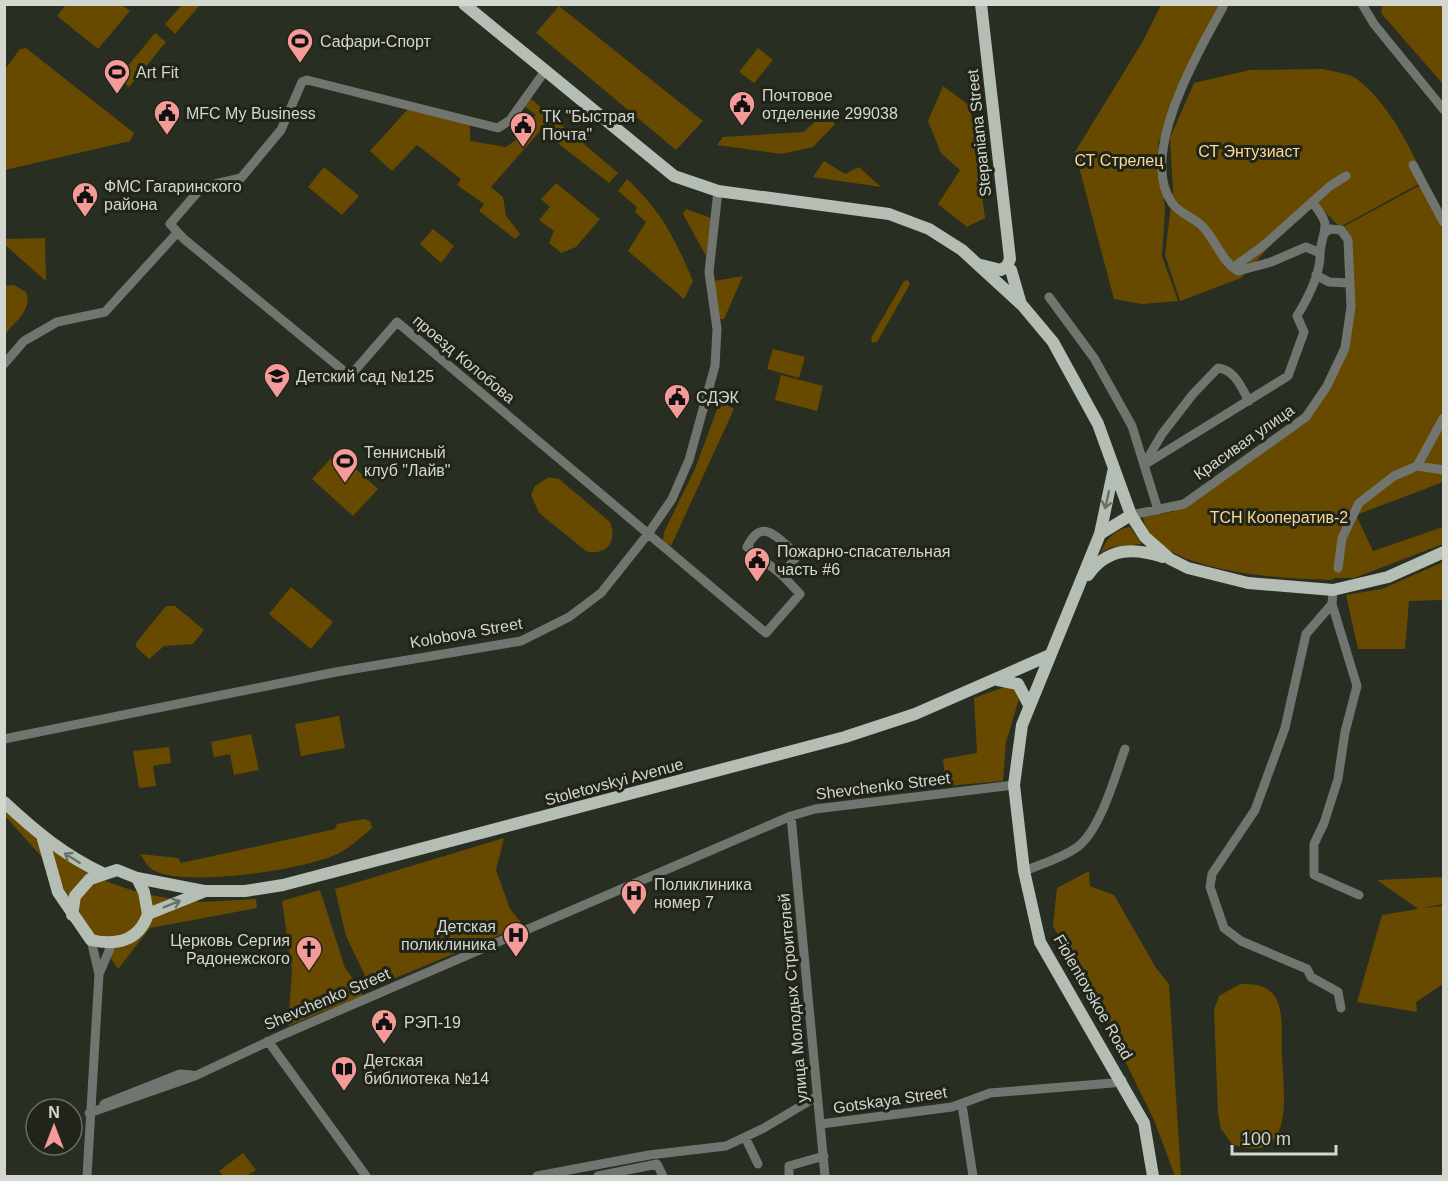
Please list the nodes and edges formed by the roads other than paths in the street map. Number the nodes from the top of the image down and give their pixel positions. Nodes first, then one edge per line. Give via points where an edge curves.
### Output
1 (464, 4) edge
2 (981, 4) edge
3 (1362, 4) edge
4 (1223, 7) dead end
5 (545, 71) junction
6 (1443, 110) edge
7 (1413, 165) dead end
8 (1346, 176) dead end
9 (718, 191) junction
10 (1313, 204) junction
11 (1443, 223) edge
12 (1326, 232) junction
13 (180, 236) junction
14 (1320, 253) junction
15 (978, 263) junction
16 (1010, 264) junction
17 (1238, 270) junction
18 (1316, 275) junction
19 (1349, 283) junction
20 (1003, 287) junction
21 (1049, 297) dead end
22 (1022, 305) junction
23 (4, 364) edge
24 (1249, 400) junction
25 (1443, 417) edge
26 (1144, 465) junction
27 (1417, 466) junction
28 (1115, 467) junction
29 (1443, 470) edge
30 (1158, 510) junction
31 (1131, 515) junction
32 (648, 534) junction
33 (1100, 534) junction
34 (1443, 552) edge
35 (1170, 559) junction
36 (1338, 568) dead end
37 (782, 575) junction
38 (1080, 586) junction
39 (1326, 588) junction
40 (1332, 604) junction
41 (1050, 655) junction
42 (1041, 676) junction
43 (998, 680) junction
44 (1029, 705) junction
45 (4, 738) edge
46 (1125, 749) dead end
47 (1014, 785) junction
48 (4, 801) edge
49 (791, 816) junction
50 (43, 839) junction
51 (1024, 871) junction
52 (102, 873) junction
53 (137, 879) junction
54 (204, 891) junction
55 (1359, 895) dead end
56 (148, 914) junction
57 (72, 915) junction
58 (91, 940) junction
59 (112, 944) junction
60 (99, 974) junction
61 (1341, 1008) dead end
62 (268, 1041) junction
63 (1122, 1080) junction
64 (816, 1097) junction
65 (962, 1105) junction
66 (89, 1113) junction
67 (821, 1124) junction
68 (745, 1137) junction
69 (824, 1156) junction
70 (758, 1164) dead end
71 (573, 1169) junction
72 (87, 1176) edge
73 (366, 1176) edge
74 (537, 1176) edge
75 (581, 1176) edge
76 (598, 1176) edge
77 (663, 1176) edge
78 (789, 1176) edge
79 (825, 1176) edge
80 (973, 1176) edge
81 (1153, 1176) edge

1 - 5 main road
2 - 16 main road, Stepaniana Street
3 - 6 street
4 - 17 street via 1187,75 1161,148 1165,191 1172,204 1201,225 1225,261
5 - 9 main road via 667,172
5 - 13 street via 510,120 498,128 307,80 302,82 281,130 241,178 202,187 170,224
7 - 11 street
8 - 10 street
9 - 15 main road via 889,214 929,229
9 - 32 street, Kolobova Street via 709,272 717,329 716,366 689,460 672,499
10 - 12 street via 1325,218
10 - 17 street via 1238,264
12 - 14 street
12 - 19 street, Красивая улица via 1341,230 1348,240
13 - 23 street via 105,312 57,322 24,340
13 - 32 street, проезд Колобова via 350,376 397,322
14 - 17 street via 1305,247 1271,262
14 - 18 street
15 - 16 main road via 994,270
15 - 20 main road
16 - 20 main road
16 - 22 main road, Stepaniana Street
18 - 19 street via 1329,282
18 - 24 street via 1297,316 1304,332 1288,376
19 - 30 street, Красивая улица via 1350,327 1345,348 1327,386 1306,417 1184,504
20 - 22 main road
21 - 26 street via 1094,358 1132,426
22 - 28 main road via 1066,362
24 - 26 street
24 - 26 street via 1234,375 1228,369 1218,368 1162,434
25 - 27 street
26 - 30 street
27 - 29 street
27 - 36 street via 1394,476 1359,503 1342,538
28 - 31 main road
28 -> 33 main road
30 - 31 street, Красивая улица
31 - 33 main road
31 - 35 main road via 1145,537
31 - 39 main road via 1164,549 1188,564 1273,583
32 - 37 street via 766,633 800,594
32 - 45 street, Kolobova Street via 601,593 562,622 521,641 336,672
33 - 38 main road
34 - 39 main road via 1388,577
35 - 38 main road via 1144,551 1115,553 1095,565
35 - 39 main road via 1220,577 1274,587
37 - 37 street via 747,548 754,533 768,532 798,555
38 - 41 main road
39 - 40 street
40 - 55 street via 1357,686 1338,779 1314,844 1314,875
40 - 61 street via 1306,634 1273,766 1255,810 1212,874 1210,887 1224,928 1241,941 1307,969 1311,977 1338,992
41 - 42 main road, Fiolentovskoe Road
41 - 43 main road, Stoletovskyi Avenue
42 - 43 main road
42 - 44 main road, Fiolentovskoe Road
43 - 44 main road via 1018,684
43 - 54 main road, Stoletovskyi Avenue via 845,737 532,821 283,885 245,891
44 - 47 main road, Fiolentovskoe Road via 1017,747
46 - 51 street via 1088,835 1077,848
47 - 49 street, Shevchenko Street via 815,809
47 - 51 main road, Fiolentovskoe Road
48 - 50 main road
49 - 62 street, Shevchenko Street
49 - 64 street, улица Молодых Строителей
52 -> 50 main road, Stoletovskyi Avenue
50 - 57 main road via 58,892
51 - 63 main road, Fiolentovskoe Road via 1045,954
52 - 53 main road, Stoletovskyi Avenue via 117,870
52 - 57 main road via 90,879 75,896
53 - 54 main road, Stoletovskyi Avenue
53 - 56 main road
56 -> 54 main road
56 - 59 main road via 132,937
57 - 58 main road
58 - 59 main road
58 - 60 street
59 - 60 street
60 - 66 street
62 - 66 street, Shevchenko Street via 195,1076
62 - 73 street
63 - 65 street, Gotskaya Street via 990,1094
63 - 81 main road, Fiolentovskoe Road via 1144,1123
64 - 67 street, улица Молодых Строителей
64 - 68 street
65 - 67 street, Gotskaya Street
65 - 80 street, Gotskaya Street
66 - 72 street
67 - 69 street, улица Молодых Строителей
68 - 70 street
68 - 71 street via 726,1146
69 - 78 street via 789,1166
69 - 79 street, улица Молодых Строителей
71 - 74 street
71 - 75 street
76 - 77 street via 657,1164

